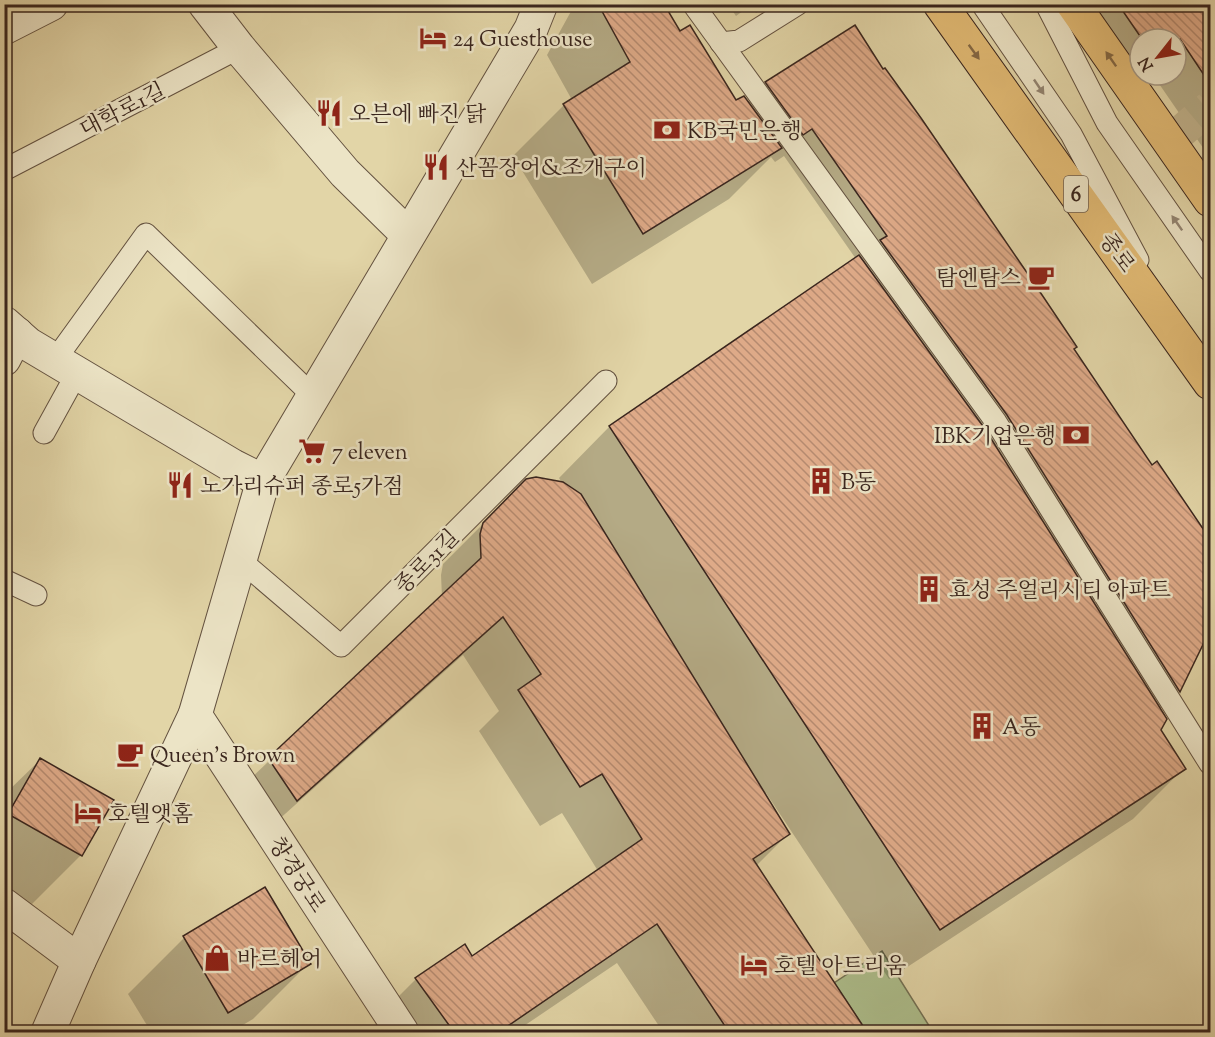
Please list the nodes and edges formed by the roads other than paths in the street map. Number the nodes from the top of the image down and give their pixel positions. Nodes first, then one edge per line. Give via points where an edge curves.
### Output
1 (51, 4) edge
2 (205, 4) edge
3 (541, 4) edge
4 (693, 4) edge
5 (798, 4) edge
6 (940, 4) edge
7 (982, 4) edge
8 (1046, 4) edge
9 (1072, 4) edge
10 (4, 28) edge
11 (721, 43) junction
12 (239, 48) junction
13 (4, 170) edge
14 (1210, 200) edge
15 (408, 235) junction
16 (1210, 271) edge
17 (9, 339) edge
18 (1181, 340) junction
19 (66, 366) junction
20 (606, 381) dead end
21 (1210, 383) edge
22 (313, 396) junction
23 (44, 433) dead end
24 (263, 481) junction
25 (238, 559) junction
26 (4, 580) edge
27 (36, 595) dead end
28 (195, 715) junction
29 (1210, 764) edge
30 (4, 905) edge
31 (79, 961) junction
32 (48, 1032) edge
33 (402, 1032) edge

1 - 10 street
2 - 12 street
3 - 15 street via 531,29
4 - 11 lane
5 - 11 lane via 738,41
6 -> 18 main road, 종로 / 6
7 -> 18 lane via 1071,134
16 -> 8 lane via 1107,123
14 -> 9 main road
11 - 29 lane via 996,422
12 - 13 lane, 대학로1길
12 - 15 street via 345,173
15 - 22 street
17 - 19 street via 28,344
18 - 21 main road, 종로 / 6
19 - 22 lane via 146,234
19 - 23 lane
19 - 24 street
20 - 25 lane, 종로31길 via 340,646
22 - 24 street
24 - 25 street
25 - 28 street
26 - 27 lane
28 - 31 street
28 - 33 street, 창경궁로
30 - 31 street
31 - 32 street

